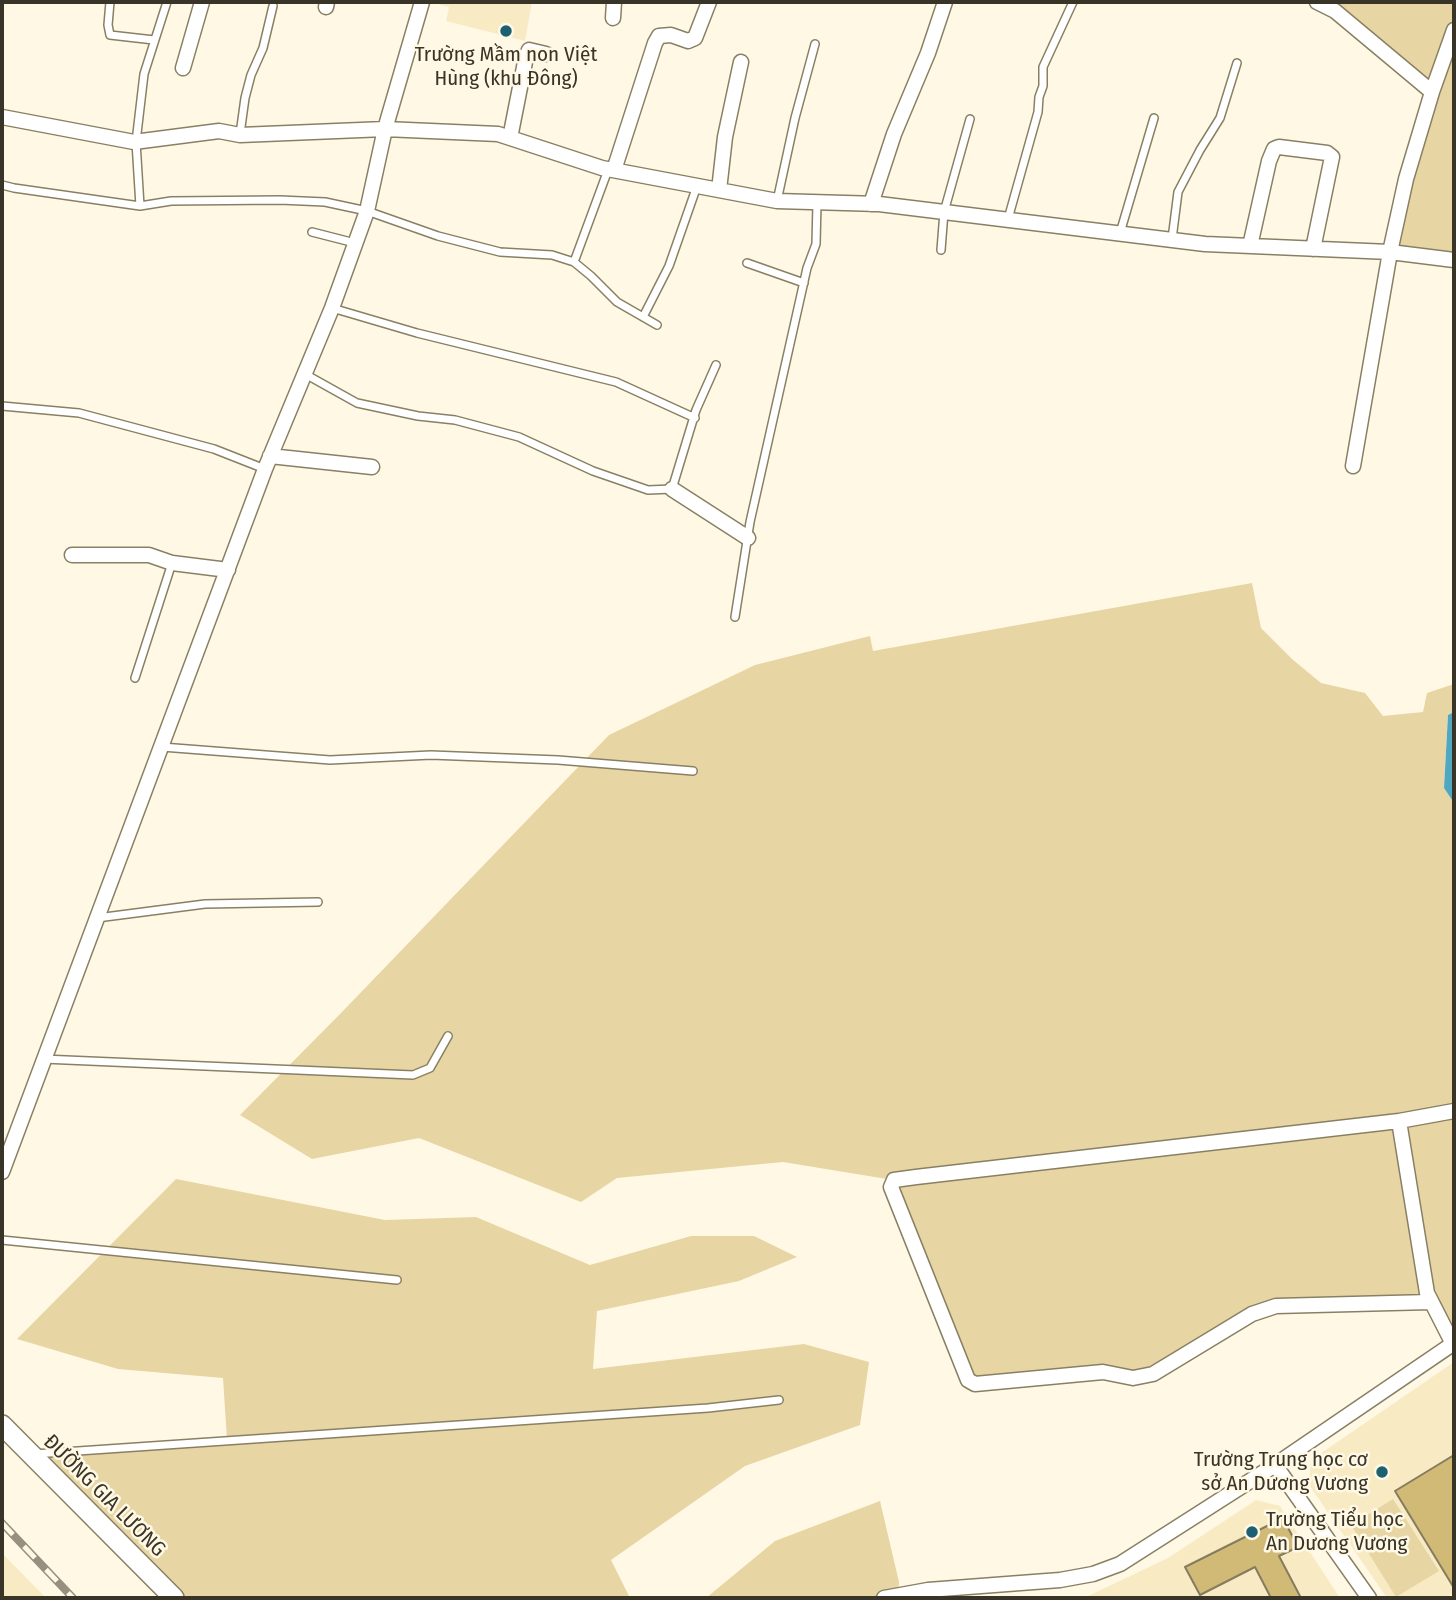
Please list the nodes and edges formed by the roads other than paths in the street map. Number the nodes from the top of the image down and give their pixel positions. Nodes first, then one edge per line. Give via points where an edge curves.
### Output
1 (110, 2) edge
2 (167, 2) edge
3 (202, 2) edge
4 (422, 2) edge
5 (614, 2) edge
6 (709, 2) edge
7 (945, 2) edge
8 (1073, 2) edge
9 (1317, 2) edge
10 (273, 6) dead end
11 (613, 18) dead end
12 (1454, 30) edge
13 (154, 40) junction
14 (815, 44) dead end
15 (546, 54) dead end
16 (741, 62) dead end
17 (1237, 63) dead end
18 (183, 68) dead end
19 (1432, 92) junction
20 (2, 117) edge
21 (1154, 117) dead end
22 (970, 119) dead end
23 (386, 129) junction
24 (240, 135) junction
25 (510, 138) junction
26 (136, 142) junction
27 (611, 170) junction
28 (2, 184) edge
29 (697, 186) junction
30 (719, 190) junction
31 (777, 201) junction
32 (817, 202) junction
33 (871, 204) junction
34 (139, 206) junction
35 (367, 212) junction
36 (944, 212) junction
37 (1008, 220) junction
38 (312, 232) dead end
39 (1120, 234) junction
40 (1172, 240) junction
41 (355, 243) junction
42 (1250, 246) junction
43 (1313, 248) junction
44 (941, 250) dead end
45 (1390, 252) junction
46 (1454, 260) edge
47 (573, 262) junction
48 (747, 263) dead end
49 (804, 283) junction
50 (332, 308) junction
51 (643, 317) junction
52 (657, 325) dead end
53 (716, 366) dead end
54 (304, 374) junction
55 (2, 406) edge
56 (695, 418) junction
57 (268, 462) junction
58 (1353, 466) dead end
59 (372, 467) dead end
60 (672, 489) junction
61 (748, 538) junction
62 (72, 555) dead end
63 (172, 562) junction
64 (228, 570) junction
65 (735, 617) dead end
66 (135, 678) dead end
67 (162, 747) junction
68 (693, 771) dead end
69 (318, 902) dead end
70 (97, 918) junction
71 (448, 1036) dead end
72 (42, 1059) junction
73 (1454, 1111) edge
74 (1399, 1121) junction
75 (2, 1172) edge
76 (2, 1240) edge
77 (397, 1280) dead end
78 (1430, 1302) junction
79 (1454, 1343) edge
80 (779, 1401) dead end
81 (2, 1425) edge
82 (30, 1454) junction
83 (1275, 1465) junction
84 (174, 1598) edge
85 (884, 1598) edge
86 (1369, 1598) edge

1 - 13 lane via 110,35
2 - 13 lane
3 - 18 street
4 - 23 street
5 - 11 street
6 - 27 street via 695,38 659,36
7 - 33 street
8 - 37 lane via 1043,67 1038,112
9 - 19 street via 1335,11
10 - 24 lane via 245,98
12 - 19 street
13 - 26 lane via 144,75
14 - 31 lane
15 - 25 street via 529,50
16 - 30 street
17 - 40 lane via 1220,118 1178,192
19 - 45 street
20 - 26 street
21 - 39 lane
22 - 36 lane
23 - 24 street
23 - 25 street
23 - 35 street
24 - 26 street via 219,131
25 - 27 street
26 - 34 lane
27 - 29 street
27 - 47 lane
28 - 34 lane
29 - 30 street
29 - 51 lane via 669,266
30 - 31 street
31 - 32 street
32 - 33 street
32 - 49 lane via 816,244
33 - 36 street
34 - 35 lane via 171,201 280,200 325,202
35 - 41 street
35 - 47 lane via 500,252 552,255
36 - 37 street
36 - 44 lane
37 - 39 street
38 - 41 lane
39 - 40 street
40 - 42 street
41 - 50 street
42 - 43 street
42 - 43 street via 1269,160 1279,147 1332,157
43 - 45 street
45 - 46 street
45 - 58 street
47 - 51 lane via 617,302
48 - 49 lane
49 - 61 lane
50 - 54 street
50 - 56 lane via 616,382
51 - 52 lane
53 - 56 lane
54 - 57 street
54 - 60 lane via 356,403 455,420 519,437 648,490
55 - 57 lane via 79,413
56 - 60 lane
57 - 59 street
57 - 64 street
60 - 61 street
61 - 65 lane
62 - 63 street via 149,555
63 - 64 street
63 - 66 lane
64 - 67 street
67 - 68 lane via 331,760 431,755
67 - 70 street
69 - 70 lane via 205,904
70 - 72 street
71 - 72 lane via 430,1068 413,1075
72 - 75 street
73 - 74 street
74 - 78 street
74 - 78 street via 916,1177 894,1180 891,1187 968,1380 975,1384 1103,1372 1133,1378 1153,1374 1252,1314 1276,1306
76 - 77 lane
78 - 79 street
79 - 83 street
80 - 82 lane
81 - 82 street, ĐƯỜNG GIA LƯƠNG
82 - 84 street, ĐƯỜNG GIA LƯƠNG
83 - 85 street via 1120,1564 1093,1574
83 - 86 street

